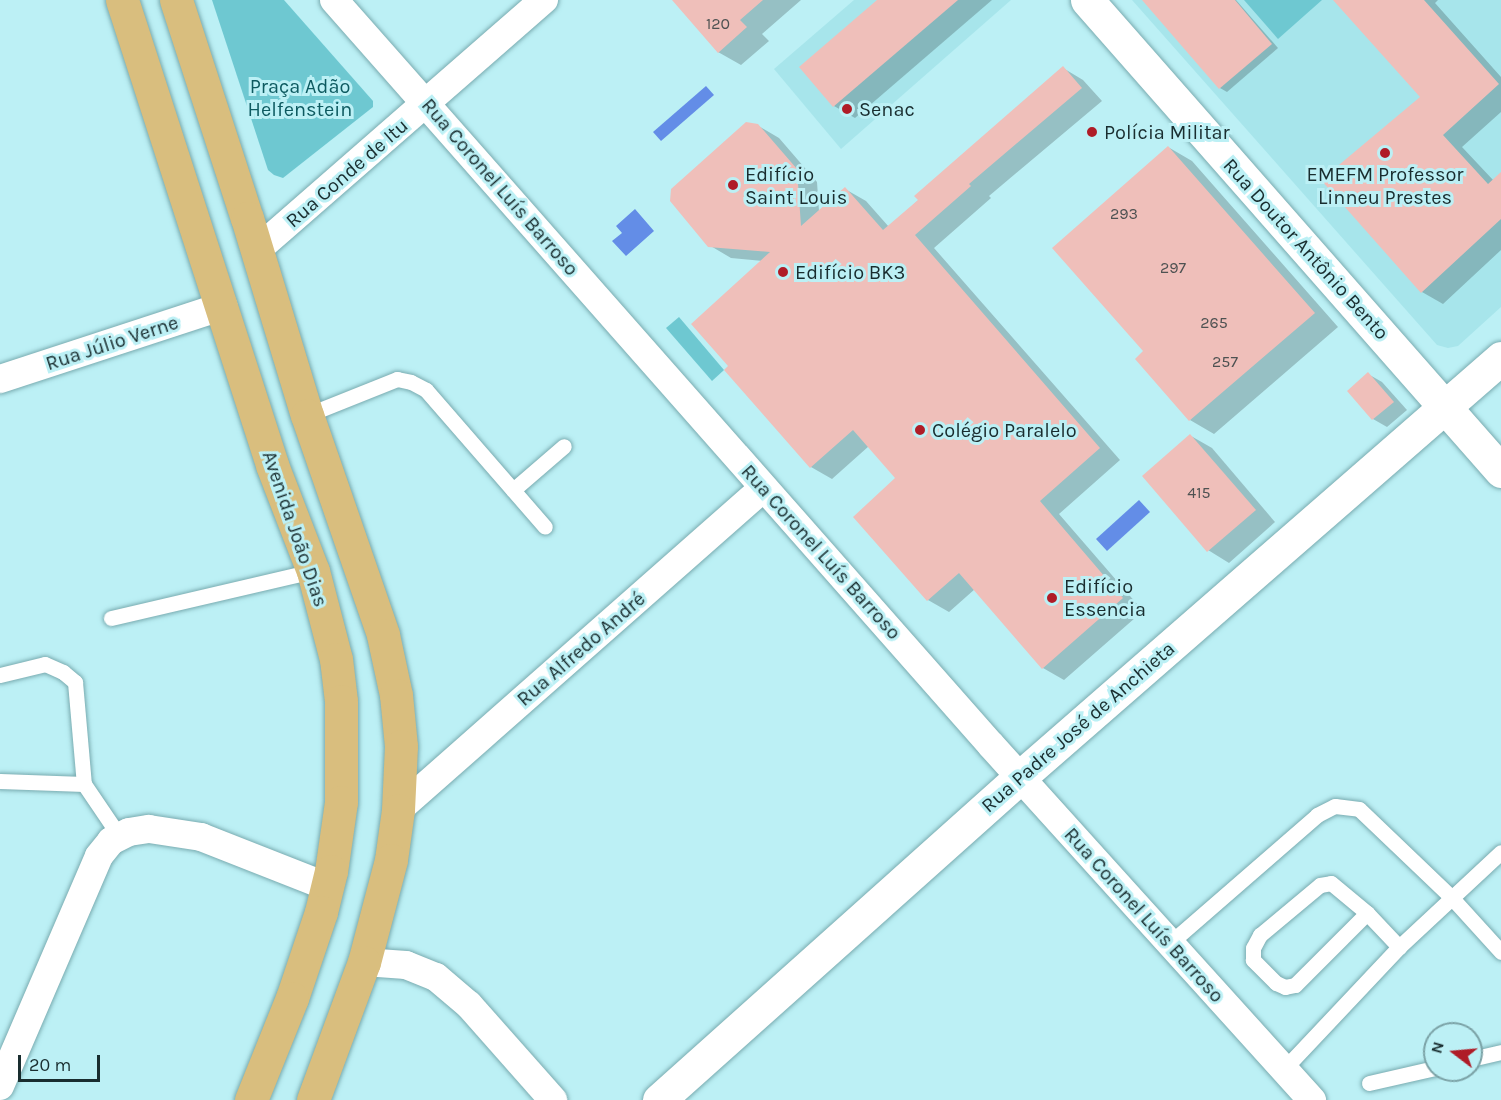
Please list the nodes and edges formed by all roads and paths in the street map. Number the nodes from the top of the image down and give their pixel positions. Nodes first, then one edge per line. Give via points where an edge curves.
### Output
1 (122, 0) edge
2 (176, 0) edge
3 (334, 0) edge
4 (544, 0) edge
5 (1087, 0) edge
6 (426, 103) junction
7 (257, 250) junction
8 (223, 306) junction
9 (1501, 358) edge
10 (0, 379) edge
11 (1445, 408) junction
12 (307, 415) junction
13 (564, 446) dead end
14 (1501, 471) edge
15 (763, 488) junction
16 (513, 490) junction
17 (545, 527) dead end
18 (313, 571) junction
19 (111, 618) dead end
20 (0, 675) edge
21 (1020, 777) junction
22 (0, 781) edge
23 (84, 784) junction
24 (398, 810) junction
25 (120, 837) junction
26 (1501, 852) edge
27 (328, 887) junction
28 (1452, 898) junction
29 (1367, 913) junction
30 (1170, 943) junction
31 (1399, 947) junction
32 (1501, 952) edge
33 (364, 962) junction
34 (1501, 1052) edge
35 (1483, 1056) edge
36 (1284, 1069) junction
37 (1423, 1071) edge
38 (1369, 1083) dead end
39 (0, 1086) edge
40 (251, 1100) edge
41 (313, 1100) edge
42 (553, 1100) edge
43 (659, 1100) edge
44 (1312, 1100) edge

1 - 8 main road, Avenida João Dias
2 - 7 main road
3 - 6 street, Rua Coronel Luís Barroso
4 - 6 street, Rua Conde de Itu
5 - 11 street, Rua Doutor Antônio Bento
6 - 7 street, Rua Conde de Itu
6 - 15 street, Rua Coronel Luís Barroso
7 - 12 main road
8 - 10 street, Rua Júlio Verne
8 - 18 main road, Avenida João Dias via 272,465
9 - 11 street, Rua Padre José de Anchieta
11 - 14 street, Rua Doutor Antônio Bento
11 - 21 street, Rua Padre José de Anchieta
12 - 16 lane via 397,379 411,382 426,390
12 - 24 main road via 383,635 400,736
13 - 16 lane
15 - 21 street, Rua Coronel Luís Barroso
15 - 24 street, Rua Alfredo André
16 - 17 lane
18 - 19 lane
18 - 27 main road, Avenida João Dias via 336,660 341,701 341,802
20 - 23 lane via 45,664 75,682
21 - 30 street, Rua Coronel Luís Barroso
21 - 43 street, Rua Padre José de Anchieta
22 - 23 lane
23 - 25 lane
24 - 33 main road via 391,860
25 - 27 street via 149,829 201,837
25 - 39 street via 99,856
26 - 28 lane
27 - 40 main road, Avenida João Dias via 292,998
28 - 30 lane via 1359,809 1335,806 1317,815
28 - 31 lane
28 - 32 lane
29 - 29 lane via 1331,883 1320,885 1260,935 1252,948 1253,960 1276,984 1295,985
29 - 31 lane
30 - 36 street, Rua Coronel Luís Barroso
31 - 36 lane
33 - 41 main road
33 - 42 street via 406,965 436,977 469,1005
34 - 35 lane
36 - 44 street, Rua Coronel Luís Barroso
37 - 38 lane

